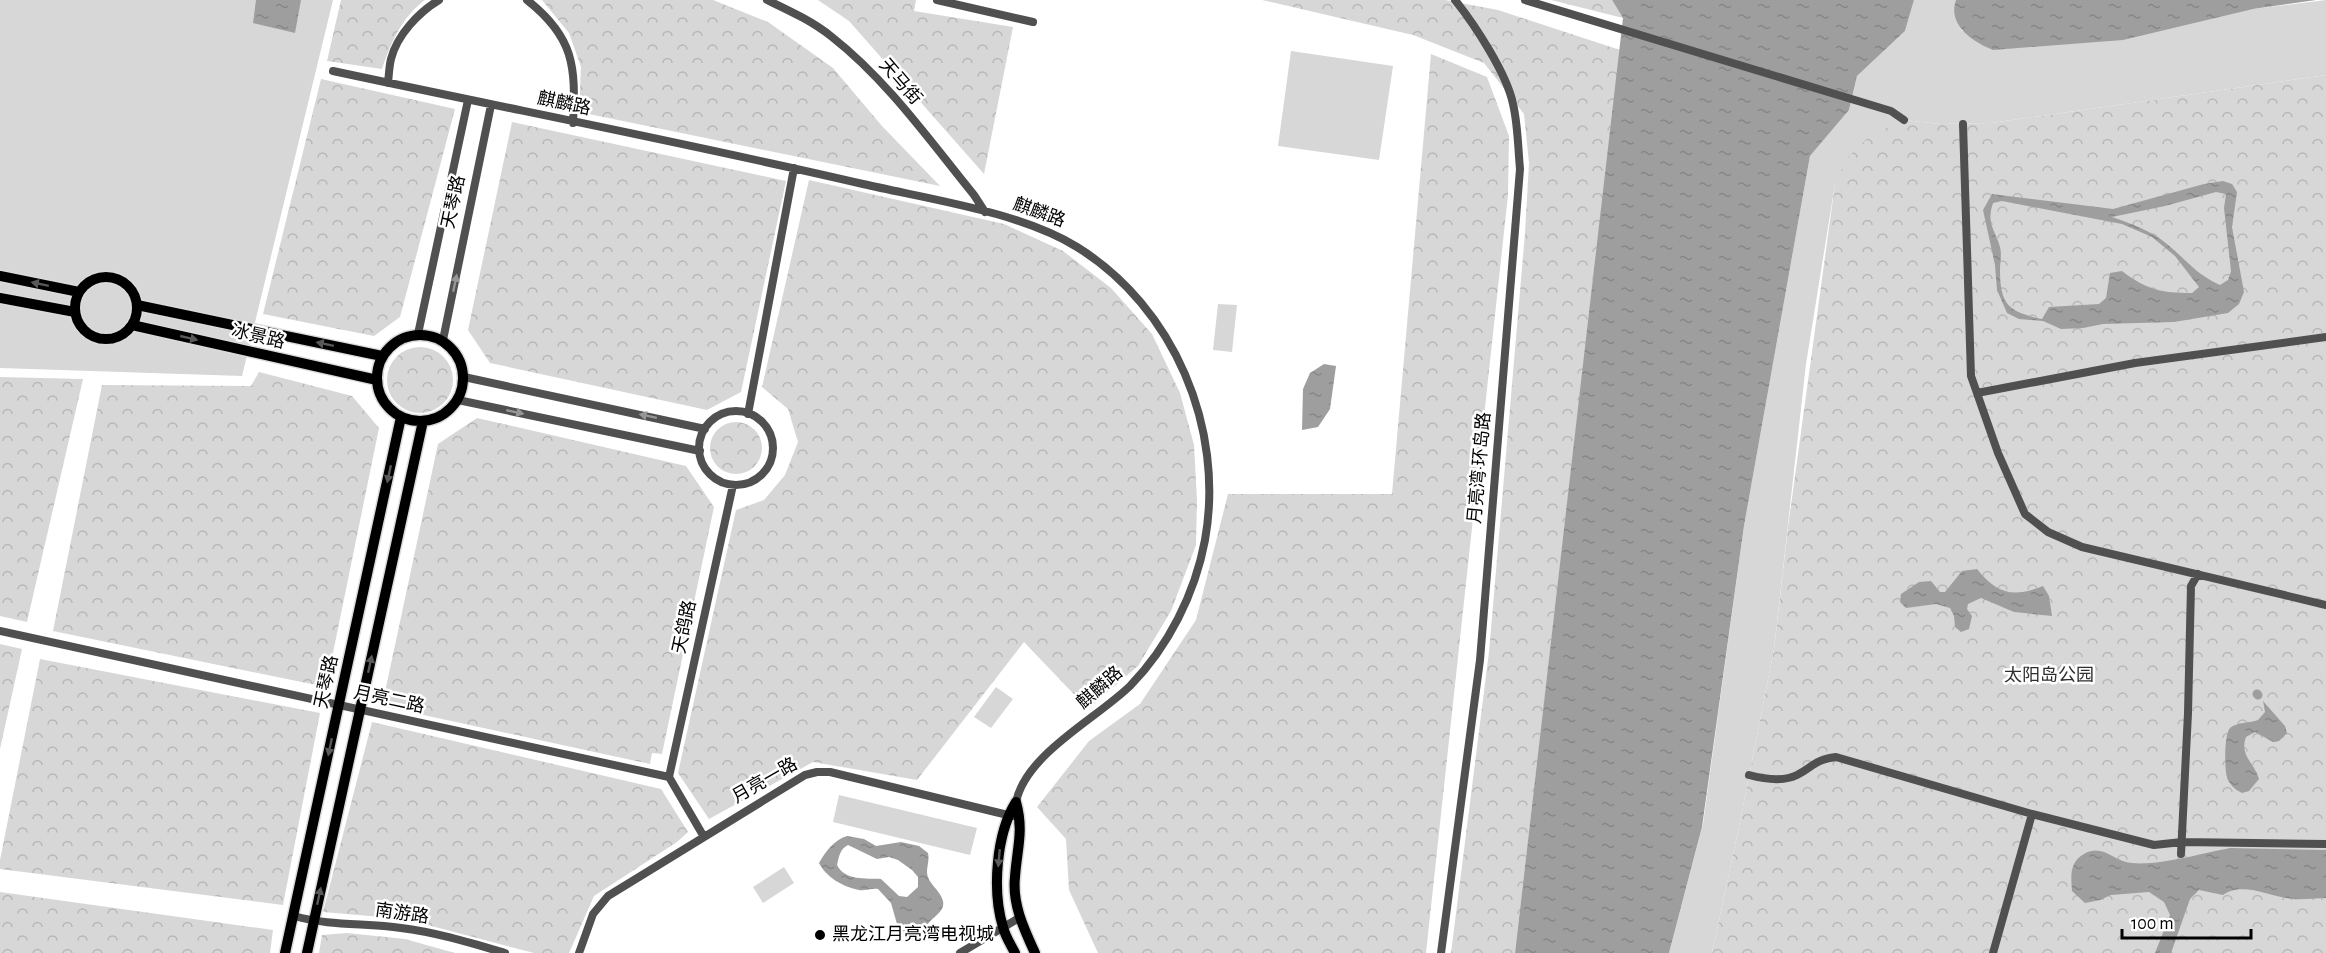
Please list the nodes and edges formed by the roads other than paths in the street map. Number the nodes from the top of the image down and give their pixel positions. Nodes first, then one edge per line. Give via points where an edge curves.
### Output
1 (439, 0) edge
2 (528, 0) edge
3 (767, 0) edge
4 (937, 0) edge
5 (1455, 0) edge
6 (1468, 0) edge
7 (1525, 0) edge
8 (1466, 14) junction
9 (1033, 22) dead end
10 (333, 71) dead end
11 (388, 83) junction
12 (468, 100) junction
13 (491, 105) junction
14 (1904, 120) dead end
15 (573, 123) junction
16 (1963, 124) dead end
17 (794, 168) junction
18 (986, 212) junction
19 (0, 276) edge
20 (79, 292) junction
21 (0, 298) edge
22 (137, 305) junction
23 (75, 312) junction
24 (132, 326) junction
25 (418, 334) junction
26 (2326, 337) edge
27 (443, 340) junction
28 (382, 356) junction
29 (464, 377) junction
30 (377, 380) junction
31 (1977, 393) junction
32 (458, 400) junction
33 (748, 414) junction
34 (401, 417) junction
35 (423, 421) junction
36 (705, 429) junction
37 (700, 451) junction
38 (733, 485) junction
39 (2198, 574) junction
40 (2326, 605) edge
41 (0, 631) edge
42 (339, 706) junction
43 (360, 711) junction
44 (1749, 776) dead end
45 (669, 777) junction
46 (1016, 802) junction
47 (2032, 814) junction
48 (1008, 815) junction
49 (1020, 819) junction
50 (704, 837) junction
51 (2182, 842) junction
52 (2326, 844) edge
53 (2181, 854) dead end
54 (294, 916) junction
55 (1020, 918) junction
56 (314, 921) junction
57 (1003, 928) junction
58 (285, 953) edge
59 (307, 953) edge
60 (505, 953) edge
61 (579, 953) edge
62 (960, 953) edge
63 (1015, 953) edge
64 (1035, 953) edge
65 (1441, 953) edge
66 (1993, 953) edge

1 - 11 street via 416,17 401,39 391,58
2 - 15 street via 543,12 568,47
3 - 18 street, 天马街 via 831,36 878,79
4 - 9 street
5 - 8 street, 月亮湾·环岛路
6 - 8 street
7 - 14 street via 1891,111
8 - 65 street, 月亮湾·环岛路 via 1497,65 1513,103 1520,169 1480,660
10 - 11 street, 麒麟路
11 - 12 street, 麒麟路
12 - 13 street, 麒麟路
12 - 25 street, 天琴路
13 - 15 street, 麒麟路
27 -> 13 street, 天琴路
15 - 17 street, 麒麟路
16 - 31 street via 1968,338 1971,376
17 - 18 street, 麒麟路
17 - 33 street
18 - 46 street, 麒麟路 via 1044,229 1077,247 1135,296 1164,335 1185,373 1199,413 1208,472 1209,503 1202,554 1174,626 1132,683 1048,753 1026,779
20 -> 19 main road
20 - 22 main road via 90,281 112,276 128,286
20 - 23 main road
21 - 23 main road
22 - 24 main road
28 -> 22 main road, 冰景路
23 - 24 main road via 80,326 98,340 116,338
24 -> 30 main road, 冰景路
25 - 27 main road
25 - 28 main road via 404,337
26 - 31 street via 2134,363
27 - 29 main road via 454,350
28 - 30 main road
29 - 32 main road
36 -> 29 street
30 - 34 main road via 380,395
31 - 39 street via 2025,514 2048,532 2082,547
32 - 35 main road via 449,411
32 -> 37 street
33 - 36 street via 724,414
33 - 38 street via 767,428 772,439 771,462 756,480
34 - 35 main road
34 -> 42 main road, 天琴路
43 -> 35 main road
36 - 37 street
37 - 38 street via 714,478
38 - 45 street, 天鸽路
39 - 40 street
39 - 51 street via 2191,586
41 - 42 street, 月亮二路
42 - 43 street, 月亮二路
42 -> 54 main road, 天琴路
43 - 45 street, 月亮二路
56 -> 43 main road
44 - 47 street via 1769,780 1795,776 1821,759 1836,757
45 - 50 street
46 - 48 main road, 麒麟路
46 - 49 main road
47 - 51 street via 2154,844
47 - 66 street
48 - 49 street, 月亮一路
48 - 50 street, 月亮一路 via 817,771
48 -> 57 main road, 麒麟路 via 999,866
49 - 55 main road via 1014,889
50 - 61 street, 月亮一路 via 608,896 593,914
51 - 52 street
51 - 53 street
54 - 56 street, 南游路
54 - 58 main road, 天琴路
55 - 57 street
55 - 64 main road
56 - 59 main road
56 - 60 street, 南游路 via 402,928
57 - 62 street
57 - 63 main road, 麒麟路

